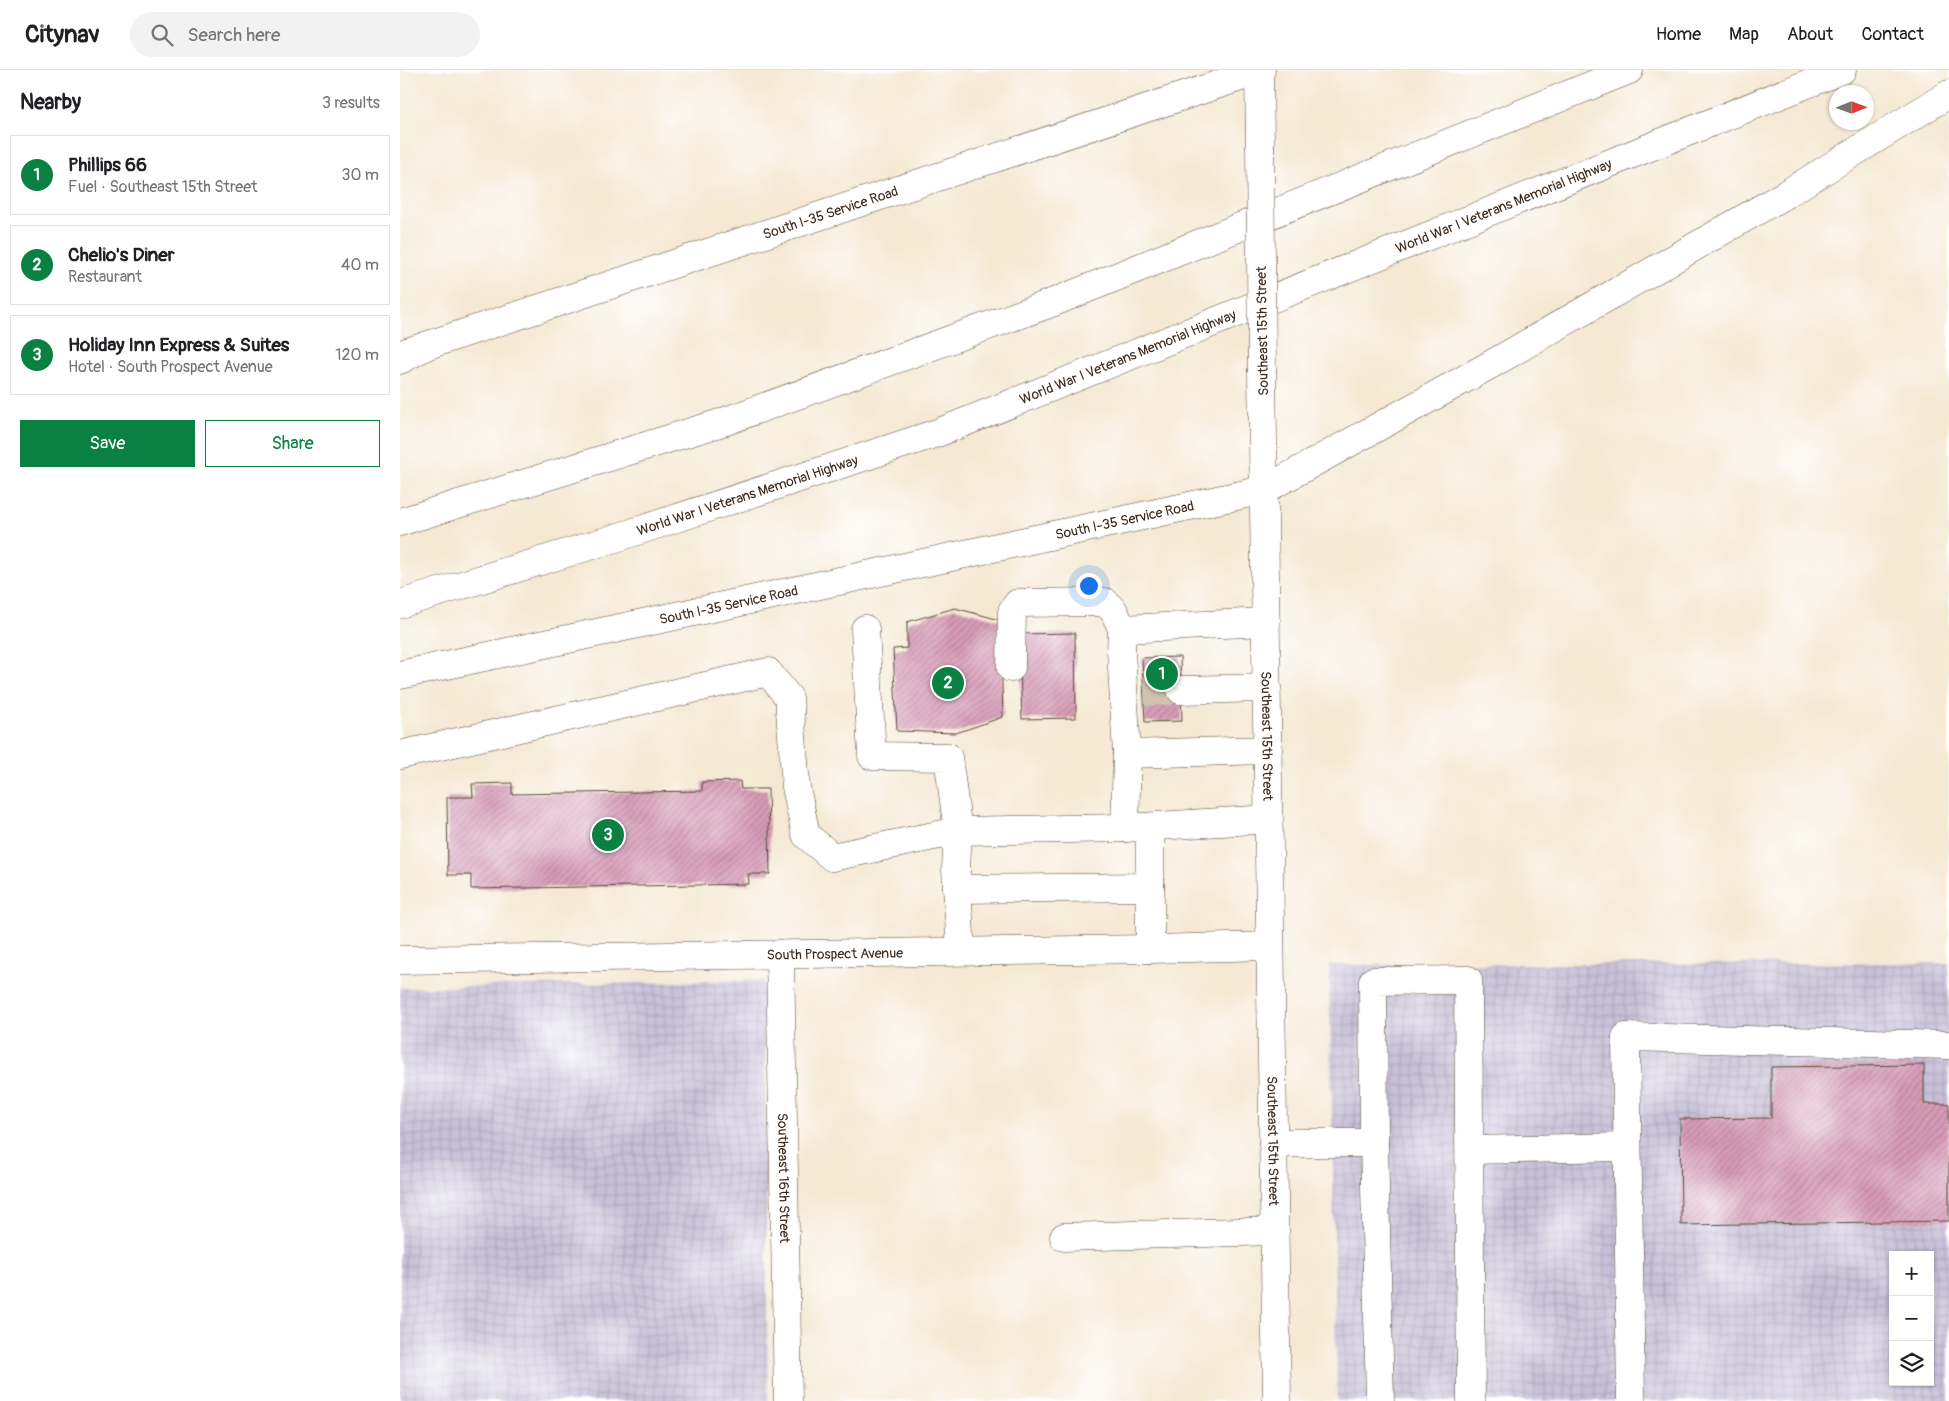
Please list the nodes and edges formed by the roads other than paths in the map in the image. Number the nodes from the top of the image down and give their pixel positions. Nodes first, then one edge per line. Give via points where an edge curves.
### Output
1 (1260, 70) edge
2 (1629, 70) edge
3 (1842, 70) edge
4 (1949, 94) edge
5 (426, 346) junction
6 (400, 354) edge
7 (400, 360) edge
8 (1264, 490) junction
9 (400, 522) edge
10 (400, 604) edge
11 (1266, 622) junction
12 (865, 629) dead end
13 (1122, 630) junction
14 (1010, 668) dead end
15 (400, 676) edge
16 (1267, 688) junction
17 (1181, 690) tunnel mouth
18 (1268, 750) junction
19 (1126, 754) junction
20 (400, 755) edge
21 (1269, 819) junction
22 (1137, 827) junction
23 (958, 831) junction
24 (1150, 887) junction
25 (957, 889) junction
26 (1270, 946) junction
27 (1150, 949) junction
28 (961, 951) junction
29 (780, 954) junction
30 (400, 960) edge
31 (1949, 1045) edge
32 (1273, 1143) junction
33 (1374, 1143) junction
34 (1627, 1147) junction
35 (1470, 1150) junction
36 (1275, 1230) junction
37 (1064, 1237) dead end
38 (788, 1401) edge
39 (1277, 1401) edge
40 (1380, 1401) edge
41 (1471, 1401) edge
42 (1631, 1401) edge

1 - 5 main road, South I-35 Service Road
1 - 8 main road, Southeast 15th Street, bridge
2 - 9 main road via 1054,302 723,422
3 - 10 main road, World War I Veterans Memorial Highway via 940,432 619,537
4 - 8 main road, South I-35 Service Road via 1786,194 1490,365
5 - 6 main road, South I-35 Service Road
5 - 7 main road
8 - 11 main road, Southeast 15th Street
8 - 15 main road, South I-35 Service Road
11 - 13 main road
11 - 16 main road, Southeast 15th Street
12 - 23 main road via 872,756 948,757
13 - 14 main road via 1114,611 1105,602 1018,603 1012,611
13 - 19 main road via 1121,651 1134,692
16 - 17 main road
16 - 18 main road, Southeast 15th Street
18 - 19 main road
18 - 21 main road, Southeast 15th Street
19 - 22 main road
20 - 23 main road via 768,672 789,698 796,787 806,835 832,857
21 - 22 main road
21 - 26 main road, Southeast 15th Street
22 - 23 main road
22 - 24 main road
23 - 25 main road
24 - 25 main road
24 - 27 main road
25 - 28 main road
26 - 27 main road, South Prospect Avenue
26 - 32 main road, Southeast 15th Street
27 - 28 main road, South Prospect Avenue
28 - 29 main road, South Prospect Avenue
29 - 30 main road, South Prospect Avenue
29 - 38 main road, Southeast 16th Street
31 - 34 main road via 1626,1037
32 - 33 main road
32 - 36 main road, Southeast 15th Street
33 - 35 main road via 1373,981 1468,980
33 - 40 main road
34 - 35 main road
34 - 42 main road
35 - 41 main road
36 - 37 main road
36 - 39 main road, Southeast 15th Street

